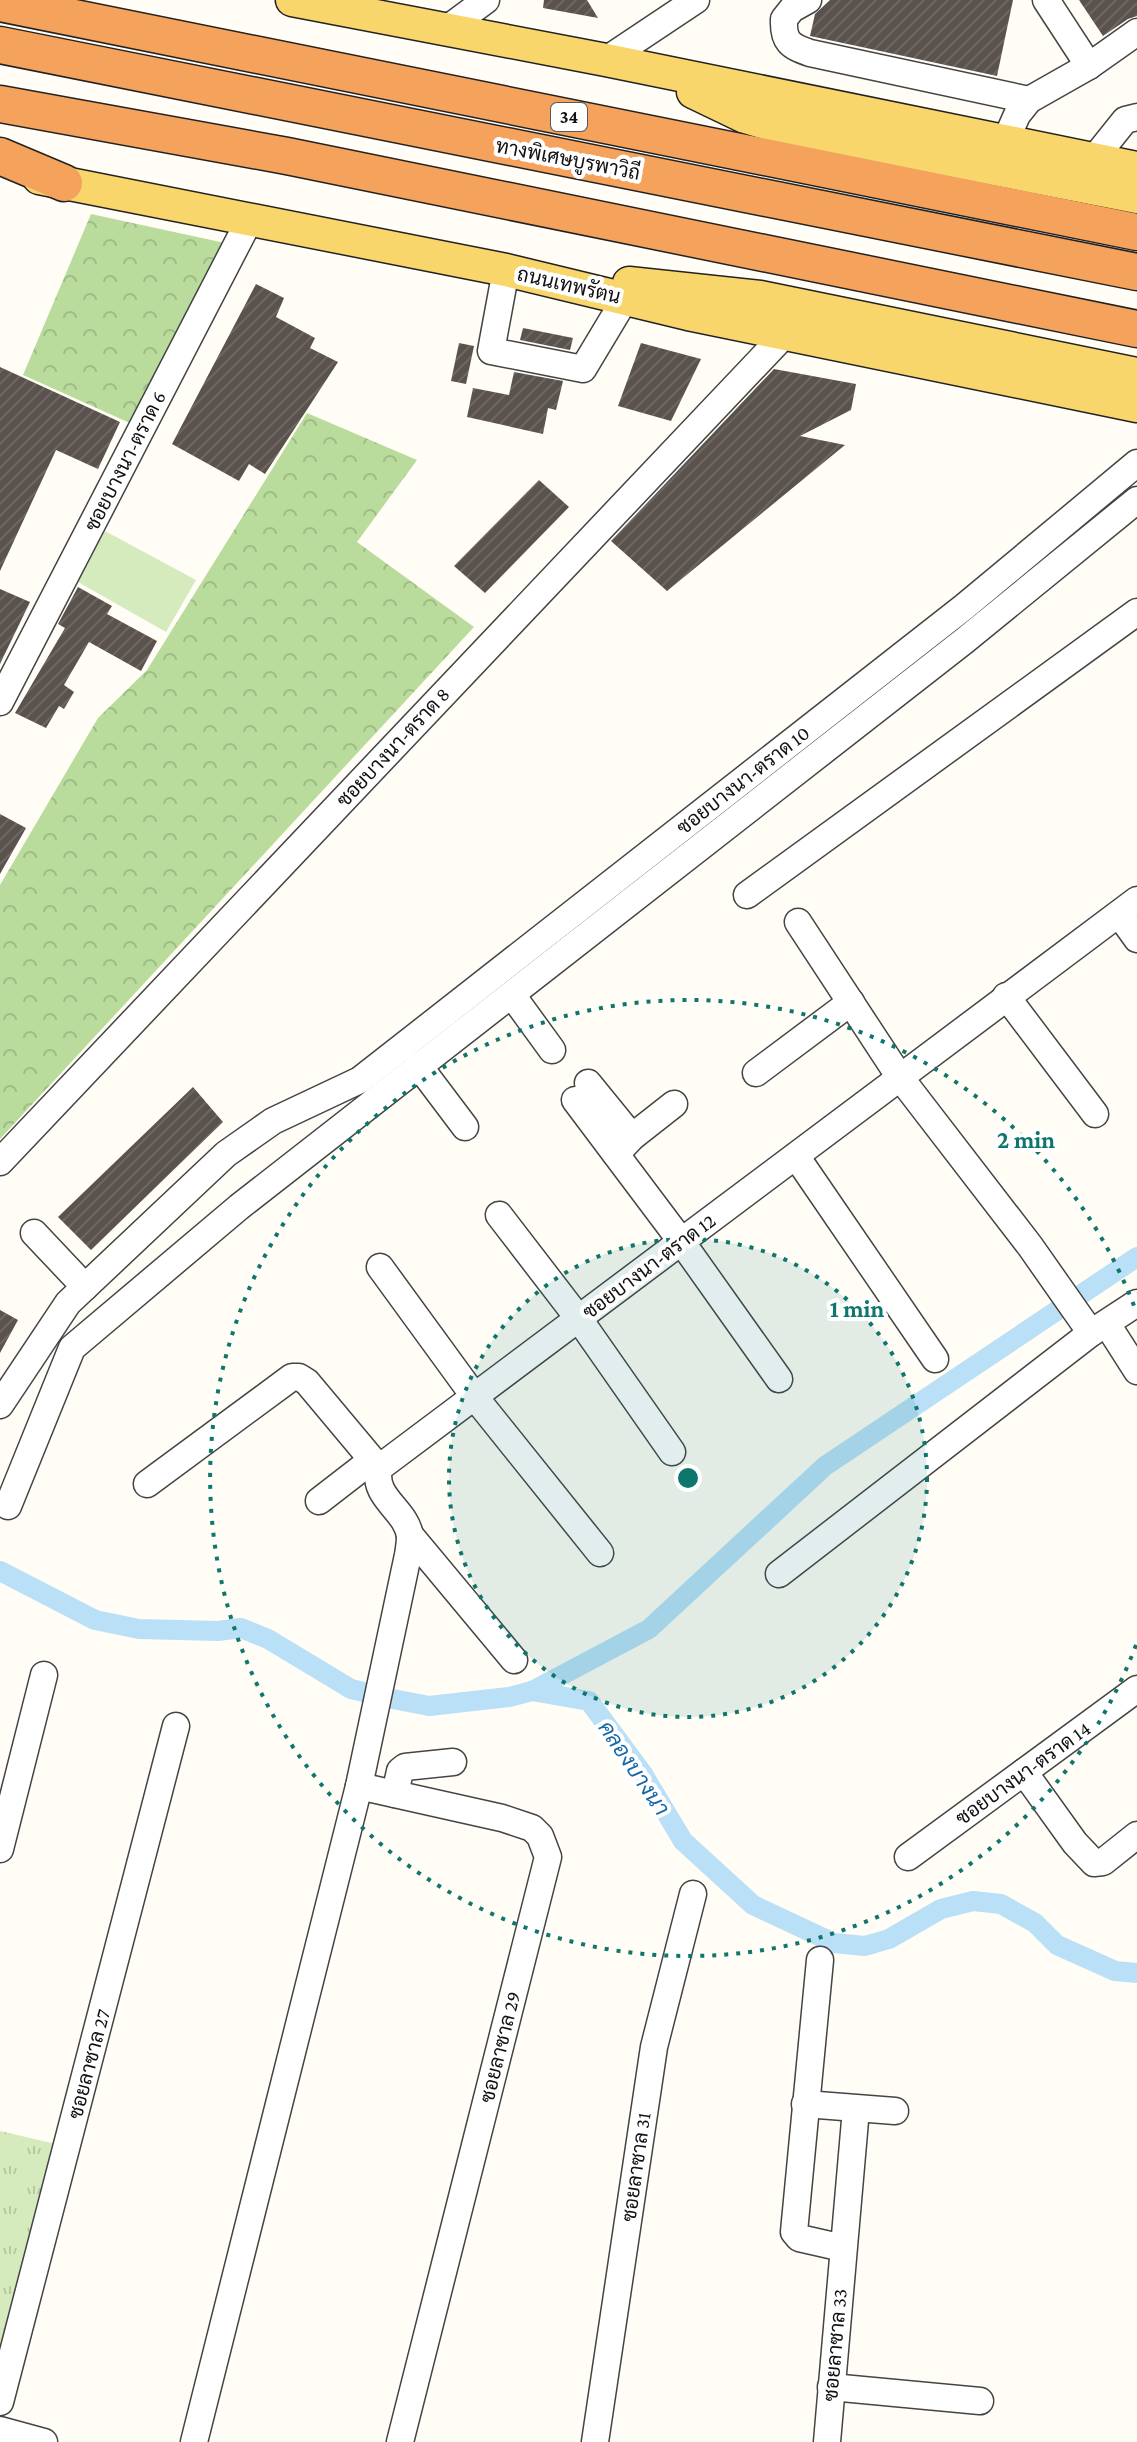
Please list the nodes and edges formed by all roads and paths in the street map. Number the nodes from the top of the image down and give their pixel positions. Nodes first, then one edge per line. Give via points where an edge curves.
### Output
1 (292, 0) edge
2 (486, 0) edge
3 (696, 0) edge
4 (808, 0) edge
5 (1046, 0) edge
6 (0, 3) edge
7 (447, 29) junction
8 (1137, 32) edge
9 (0, 45) edge
10 (606, 60) junction
11 (1089, 66) junction
12 (646, 70) junction
13 (0, 79) edge
14 (1029, 100) junction
15 (0, 104) edge
16 (1137, 117) edge
17 (1005, 142) junction
18 (0, 156) edge
19 (1093, 160) junction
20 (1137, 168) edge
21 (0, 171) edge
22 (64, 183) junction
23 (1137, 197) edge
24 (250, 219) junction
25 (1137, 232) edge
26 (510, 271) junction
27 (1137, 272) edge
28 (625, 299) junction
29 (1137, 305) edge
30 (1137, 329) edge
31 (786, 333) junction
32 (1137, 374) edge
33 (1137, 406) edge
34 (1137, 463) edge
35 (1137, 500) edge
36 (1137, 612) edge
37 (0, 702) edge
38 (747, 895) dead end
39 (1128, 907) edge
40 (798, 922) dead end
41 (1137, 939) edge
42 (512, 995) junction
43 (1006, 996) junction
44 (851, 1002) junction
45 (552, 1050) dead end
46 (419, 1066) junction
47 (756, 1073) dead end
48 (899, 1076) junction
49 (582, 1092) dead end
50 (674, 1104) dead end
51 (1095, 1114) dead end
52 (465, 1127) dead end
53 (624, 1146) junction
54 (796, 1156) junction
55 (0, 1162) edge
56 (499, 1215) dead end
57 (34, 1233) dead end
58 (681, 1241) junction
59 (380, 1267) dead end
60 (85, 1287) junction
61 (1137, 1304) edge
62 (579, 1319) junction
63 (1093, 1326) junction
64 (935, 1359) dead end
65 (1137, 1371) edge
66 (779, 1379) dead end
67 (474, 1396) junction
68 (0, 1405) edge
69 (672, 1452) dead end
70 (375, 1464) junction
71 (147, 1484) dead end
72 (319, 1501) dead end
73 (8, 1506) dead end
74 (410, 1535) junction
75 (600, 1553) dead end
76 (779, 1574) dead end
77 (514, 1660) dead end
78 (44, 1675) dead end
79 (1137, 1689) edge
80 (176, 1726) dead end
81 (453, 1762) dead end
82 (1024, 1772) junction
83 (359, 1786) junction
84 (395, 1794) junction
85 (1137, 1835) edge
86 (0, 1849) edge
87 (908, 1857) dead end
88 (693, 1894) dead end
89 (820, 1960) dead end
90 (805, 2104) junction
91 (856, 2109) junction
92 (895, 2111) dead end
93 (843, 2248) junction
94 (831, 2387) junction
95 (980, 2401) dead end
96 (0, 2402) edge
97 (0, 2430) edge
98 (44, 2442) edge
99 (194, 2442) edge
100 (400, 2442) edge
101 (595, 2442) edge
102 (827, 2442) edge

1 - 7 main road
2 - 7 street
3 - 10 street
4 - 14 street via 784,19 792,47
5 - 11 street
6 - 25 highway, 34
7 - 10 main road
8 - 11 street
9 - 27 highway, ทางพิเศษบูรพาวิถี
10 - 12 main road
11 - 14 street
12 - 17 main road
12 - 23 main road via 745,117
13 - 29 highway, ทางพิเศษบูรพาวิถี
14 - 17 street
15 - 30 highway via 302,159
16 - 19 street via 1125,120
17 - 19 main road
18 - 22 highway
19 - 20 main road
21 - 22 main road, ถนนเทพรัตน
22 - 24 main road, ถนนเทพรัตน
24 - 26 main road, ถนนเทพรัตน
24 - 37 street, ซอยบางนา-ตราด 6
26 - 28 main road, ถนนเทพรัตน
26 - 28 street via 491,351 583,369
26 - 32 main road via 693,289 809,307
28 - 31 main road, ถนนเทพรัตน
31 - 33 main road, ถนนเทพรัตน
31 - 55 street, ซอยบางนา-ตราด 8
34 - 60 street, ซอยบางนา-ตราด 10 via 964,607 360,1080 273,1121 226,1154
35 - 42 street
36 - 38 street
39 - 41 street
39 - 43 street, ซอยบางนา-ตราด 12
40 - 44 street
42 - 45 street
42 - 46 street
43 - 48 street, ซอยบางนา-ตราด 12
43 - 51 street
44 - 47 street
44 - 48 street
46 - 52 street
46 - 73 street via 239,1207 72,1348
48 - 54 street, ซอยบางนา-ตราด 12
48 - 63 street
49 - 53 street
50 - 53 street
53 - 58 street
54 - 58 street, ซอยบางนา-ตราด 12
54 - 64 street
56 - 62 street
57 - 60 street
58 - 62 street, ซอยบางนา-ตราด 12
58 - 66 street
59 - 67 street
60 - 68 street, ซอยบางนา-ตราด 10 via 68,1303
61 - 63 street
62 - 67 street, ซอยบางนา-ตราด 12
62 - 69 street
63 - 65 street
63 - 76 street
67 - 70 street, ซอยบางนา-ตราด 12
67 - 75 street
70 - 71 street via 307,1382 292,1377
70 - 72 street, ซอยบางนา-ตราด 12
70 - 74 street via 378,1485
74 - 77 street
74 - 83 street
78 - 86 street
79 - 82 street, ซอยบางนา-ตราด 14
80 - 96 street, ซอยลาซาล 27
81 - 84 street via 405,1767
82 - 85 street via 1094,1863 1103,1862
82 - 87 street, ซอยบางนา-ตราด 14
83 - 84 street, ซอยลาซาล 29
83 - 99 street
84 - 100 street, ซอยลาซาล 29 via 532,1828 548,1857
88 - 101 street, ซอยลาซาล 31 via 654,2047
89 - 90 street
90 - 91 street
90 - 93 street via 794,2232 799,2238
91 - 92 street
91 - 93 street, ซอยลาซาล 33
93 - 94 street, ซอยลาซาล 33
94 - 95 street
94 - 102 street, ซอยลาซาล 33
97 - 98 street

